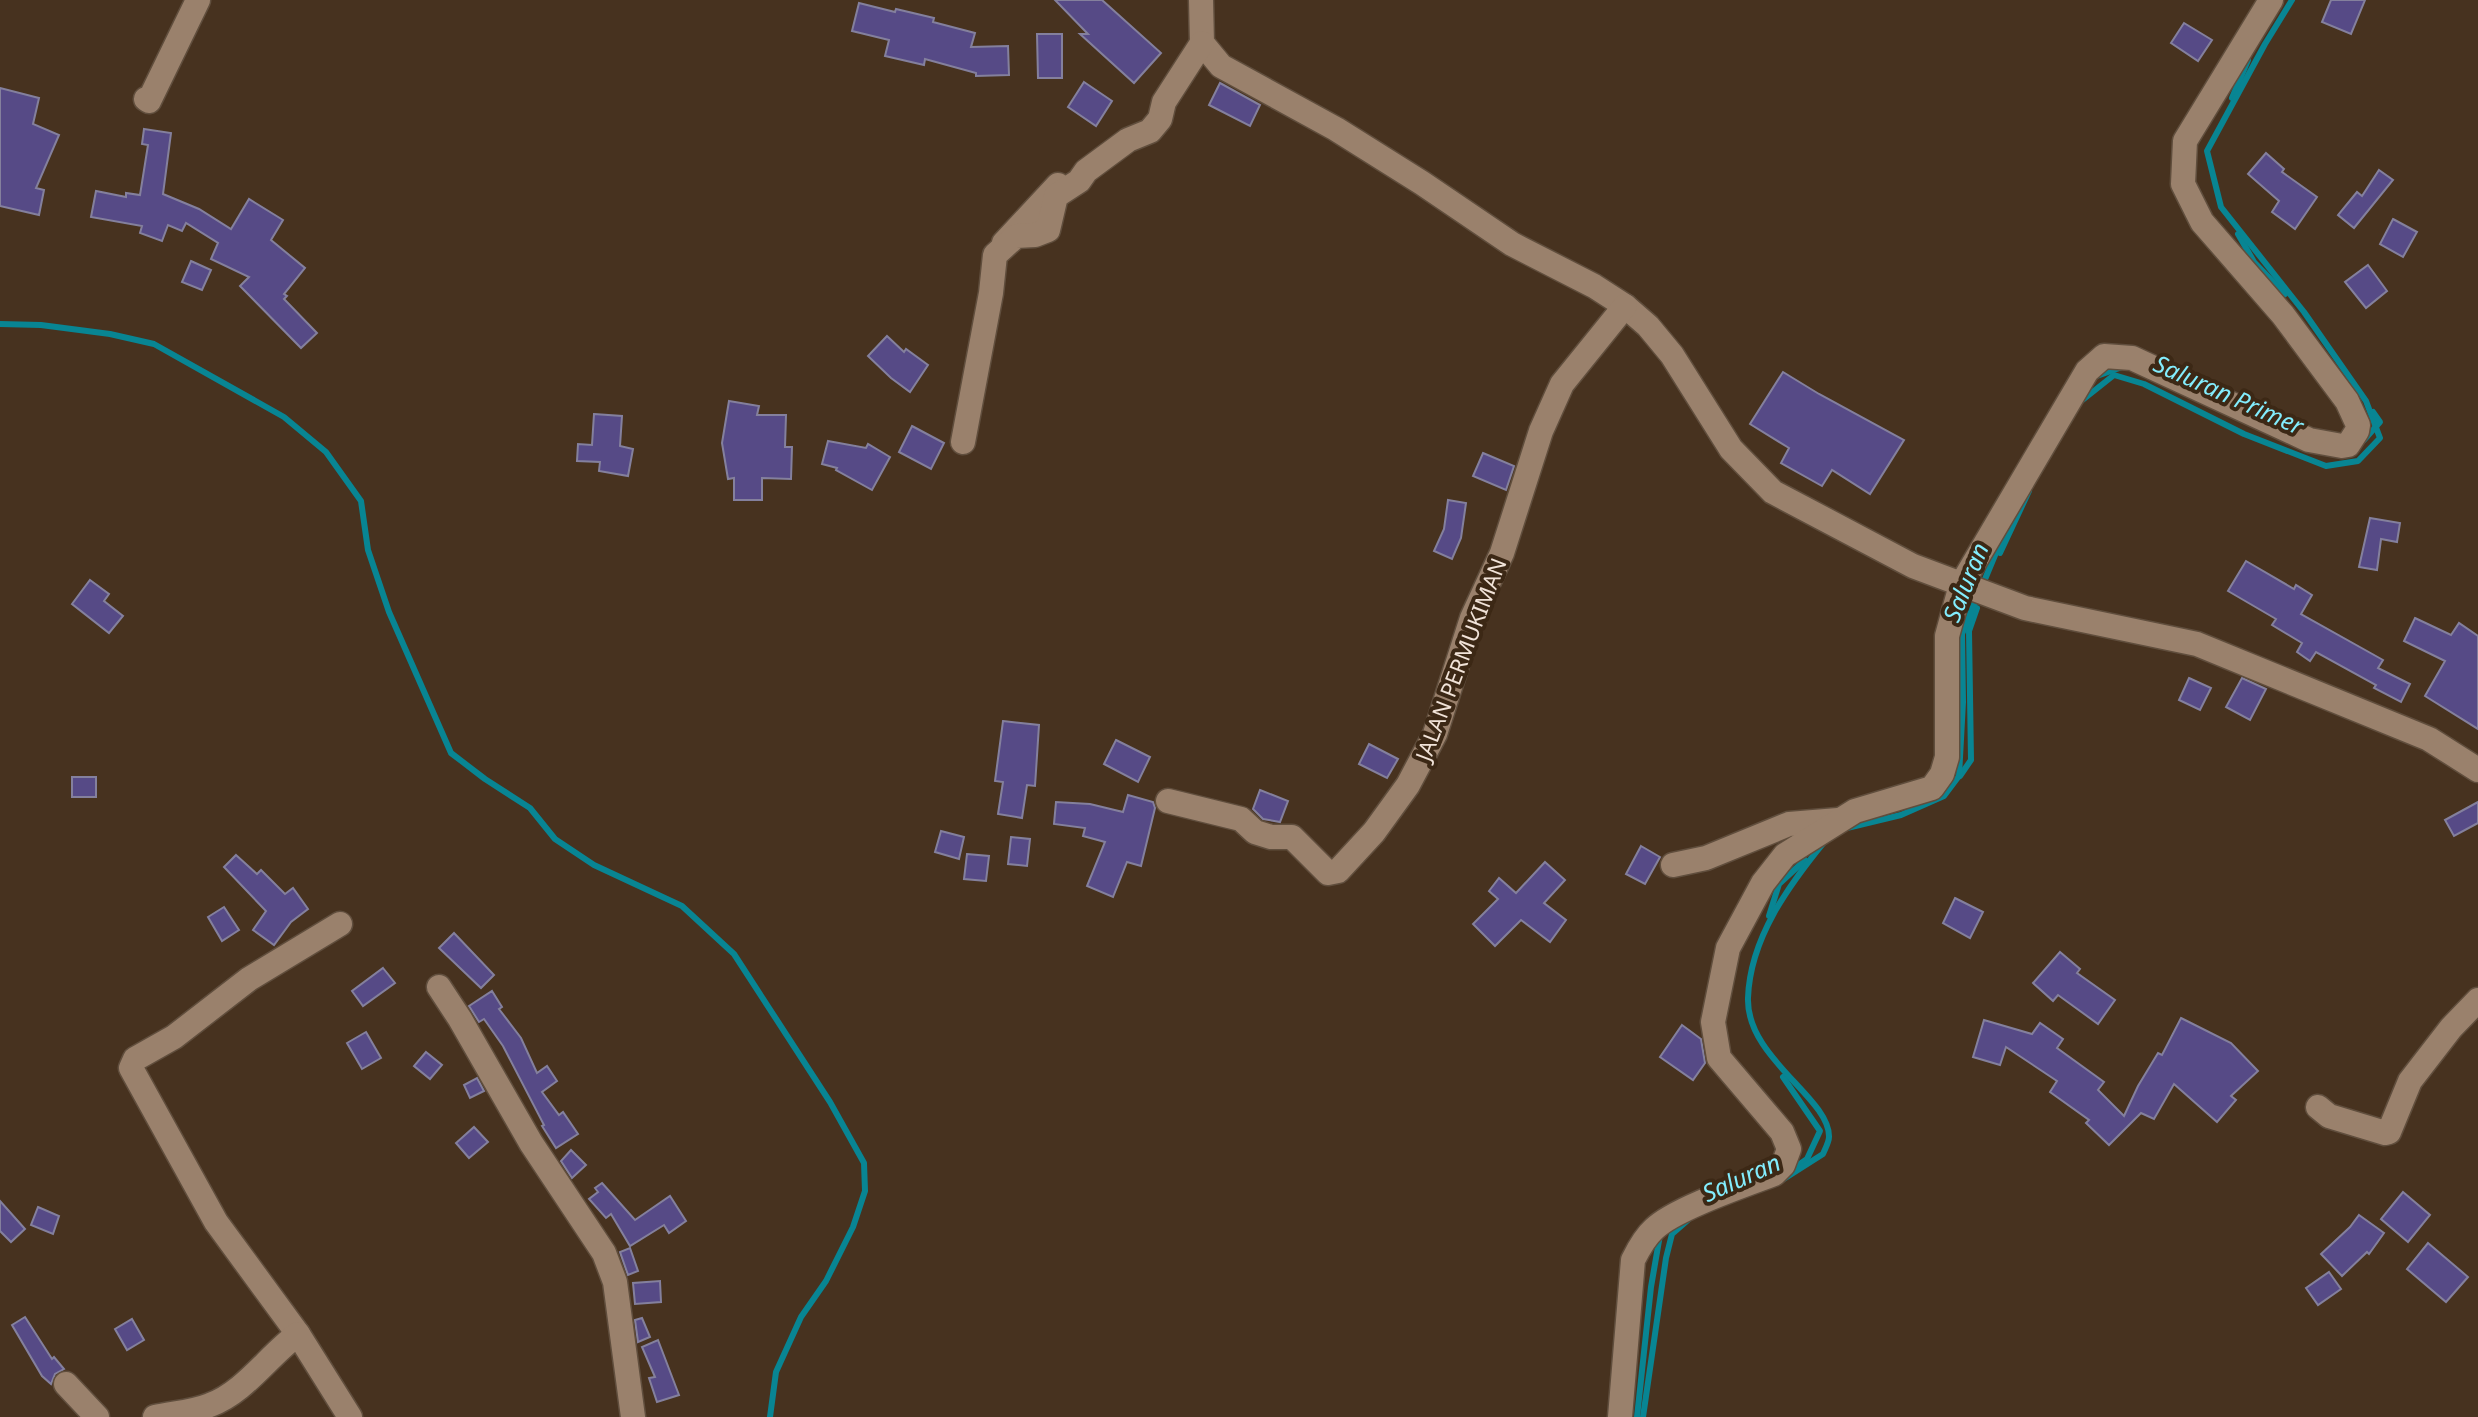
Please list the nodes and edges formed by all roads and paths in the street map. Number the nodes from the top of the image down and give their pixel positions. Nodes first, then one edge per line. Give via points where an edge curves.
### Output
1 (191, 0) edge
2 (198, 0) edge
3 (1201, 0) edge
4 (2271, 0) edge
5 (1201, 38) junction
6 (1625, 306) junction
7 (959, 440) dead end
8 (1963, 586) junction
9 (2478, 770) edge
10 (1168, 801) dead end
11 (1838, 820) junction
12 (1673, 865) dead end
13 (340, 924) dead end
14 (439, 987) dead end
15 (2478, 1000) edge
16 (2318, 1107) dead end
17 (298, 1334) junction
18 (66, 1384) dead end
19 (97, 1417) edge
20 (155, 1417) edge
21 (350, 1417) edge
22 (633, 1417) edge
23 (1620, 1417) edge

1 - 2 street via 149,101
3 - 5 street
4 - 8 street via 2185,141 2183,184 2202,222 2341,392 2357,431 2348,445 2309,440 2132,358 2104,356 2087,371
5 - 6 street via 1221,66 1336,129 1512,244
5 - 7 street via 1150,131 1128,140 1056,196 1048,230 1016,236 995,255
6 - 8 street via 1672,355 1731,449 1773,492 1913,566
6 - 10 street, JALAN PERMUKIMAN via 1562,384 1541,431 1435,734 1408,785 1338,871 1328,873 1292,837 1271,837 1241,819
8 - 9 street via 2025,608 2197,644 2429,739
8 - 11 street via 1947,636 1947,757 1942,774 1932,788
11 - 12 street via 1789,824 1706,858
11 - 23 street via 1785,855 1763,883 1728,948 1716,995 1713,1022 1719,1058 1782,1132 1789,1149 1774,1174 1674,1215 1640,1245 1633,1260
13 - 17 street via 249,979 174,1037 135,1059 131,1068 216,1222
14 - 22 street via 531,1143 604,1253 615,1282
15 - 16 street via 2410,1081 2389,1132 2329,1116
17 - 20 street via 220,1401
17 - 21 street
18 - 19 street

